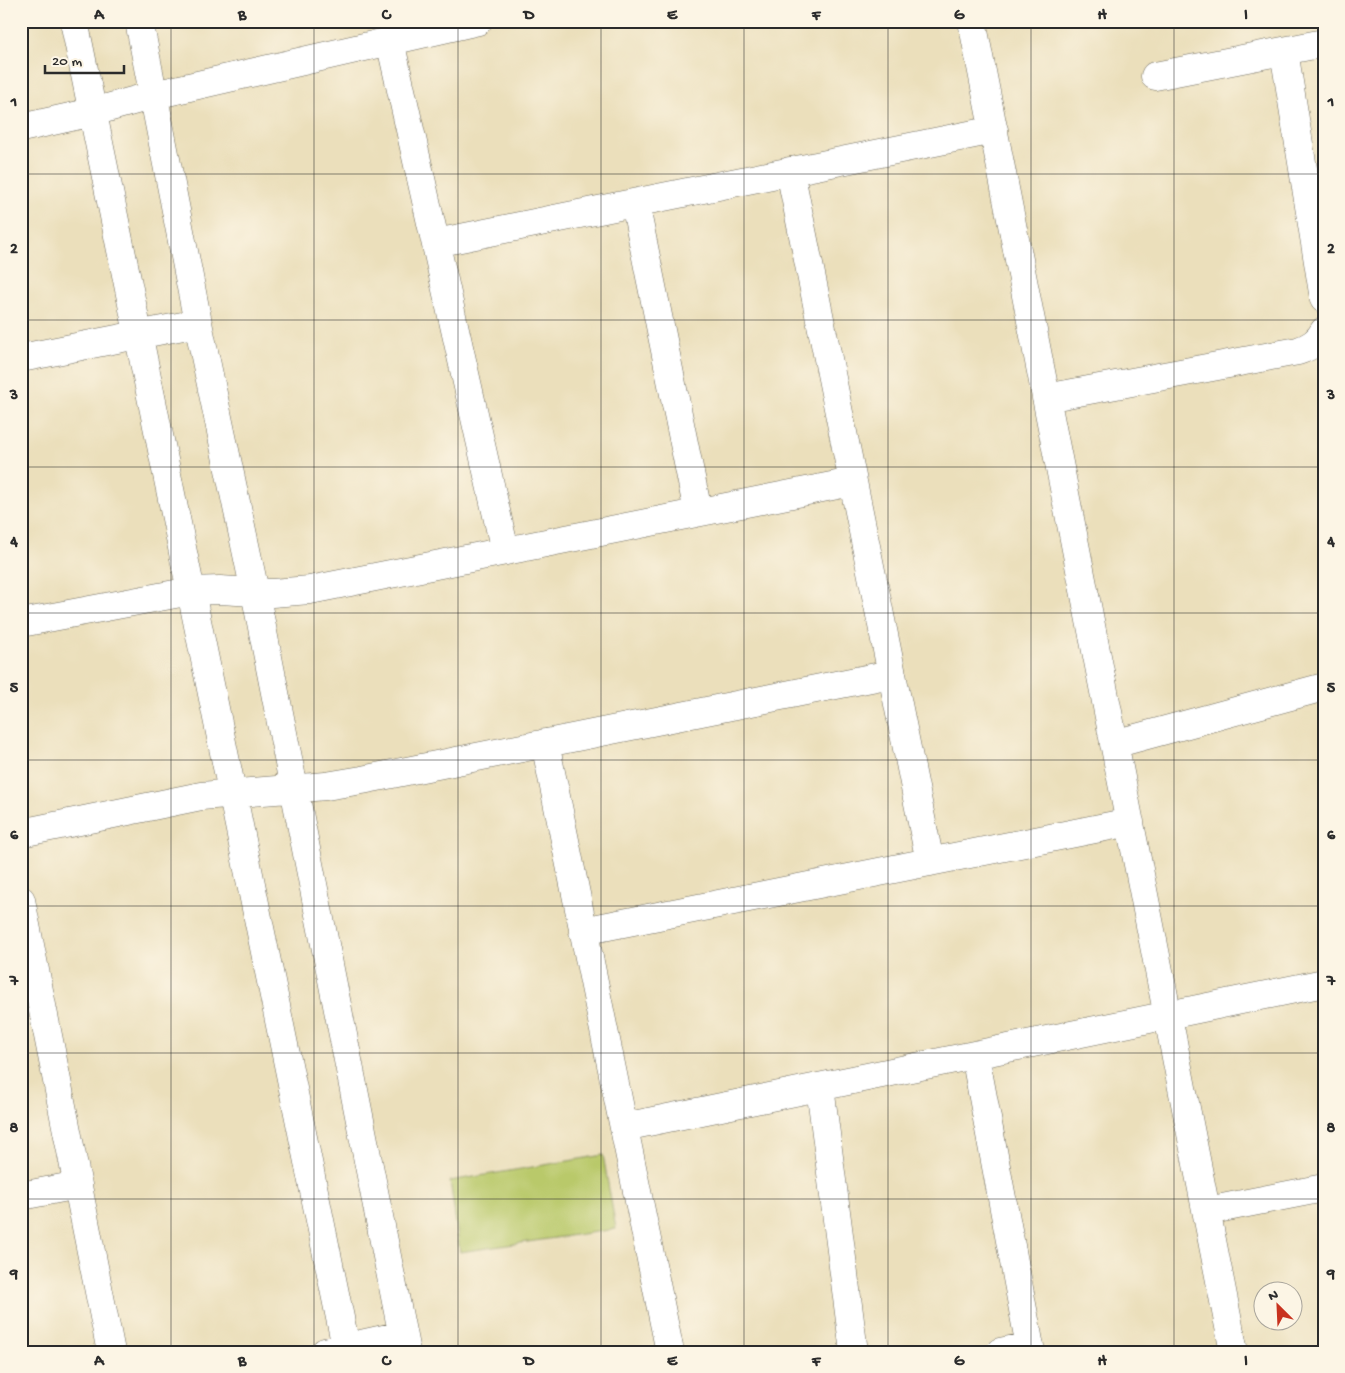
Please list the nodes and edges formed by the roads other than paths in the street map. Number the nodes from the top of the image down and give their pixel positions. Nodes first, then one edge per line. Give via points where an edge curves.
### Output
1 (74, 21) edge
2 (139, 21) edge
3 (478, 21) edge
4 (972, 21) edge
5 (445, 25) edge
6 (390, 41) junction
7 (1324, 43) edge
8 (1284, 51) junction
9 (1155, 76) dead end
10 (154, 95) junction
11 (93, 112) junction
12 (21, 128) edge
13 (994, 130) junction
14 (790, 171) junction
15 (635, 203) junction
16 (436, 243) junction
17 (1324, 299) edge
18 (198, 323) junction
19 (1324, 331) edge
20 (138, 335) junction
21 (21, 358) edge
22 (1046, 398) junction
23 (852, 482) junction
24 (698, 512) junction
25 (505, 551) junction
26 (191, 591) junction
27 (255, 592) junction
28 (21, 623) edge
29 (892, 674) junction
30 (1324, 687) edge
31 (545, 743) junction
32 (1114, 744) junction
33 (293, 789) junction
34 (232, 793) junction
35 (1130, 822) junction
36 (21, 833) edge
37 (930, 862) junction
38 (21, 900) edge
39 (583, 931) junction
40 (1324, 983) edge
41 (1168, 1015) junction
42 (975, 1055) junction
43 (820, 1087) junction
44 (624, 1127) junction
45 (78, 1185) junction
46 (1324, 1188) edge
47 (21, 1196) edge
48 (1206, 1211) junction
49 (404, 1344) edge
50 (1031, 1349) edge
51 (339, 1350) edge
52 (111, 1352) edge
53 (670, 1352) edge
54 (854, 1352) edge
55 (1000, 1352) edge
56 (1234, 1352) edge

1 - 11 street
2 - 10 street
3 - 5 street
4 - 13 street
5 - 6 street
6 - 10 street
6 - 16 street
7 - 8 street
8 - 9 street
8 - 17 street
10 - 11 street
10 - 18 street
11 - 12 street
11 - 20 street
13 - 14 street
13 - 22 street
14 - 15 street
14 - 23 street
15 - 16 street
15 - 24 street
16 - 25 street
18 - 20 street
18 - 27 street
19 - 22 street via 1314,344 1298,351
20 - 21 street
20 - 26 street
22 - 32 street
23 - 24 street
23 - 29 street
24 - 25 street
25 - 27 street via 310,590
26 - 27 street
26 - 28 street
26 - 34 street
27 - 33 street
29 - 31 street
29 - 37 street
30 - 32 street
31 - 33 street via 362,780
31 - 39 street
32 - 35 street
33 - 34 street
33 - 49 street
34 - 36 street via 168,802
34 - 51 street
35 - 37 street
35 - 41 street
37 - 39 street
38 - 45 street
39 - 44 street
40 - 41 street
41 - 42 street
41 - 48 street
42 - 43 street
42 - 50 street
43 - 44 street
43 - 54 street
44 - 53 street
45 - 47 street
45 - 52 street
46 - 48 street
48 - 56 street
49 - 51 street
50 - 55 street

